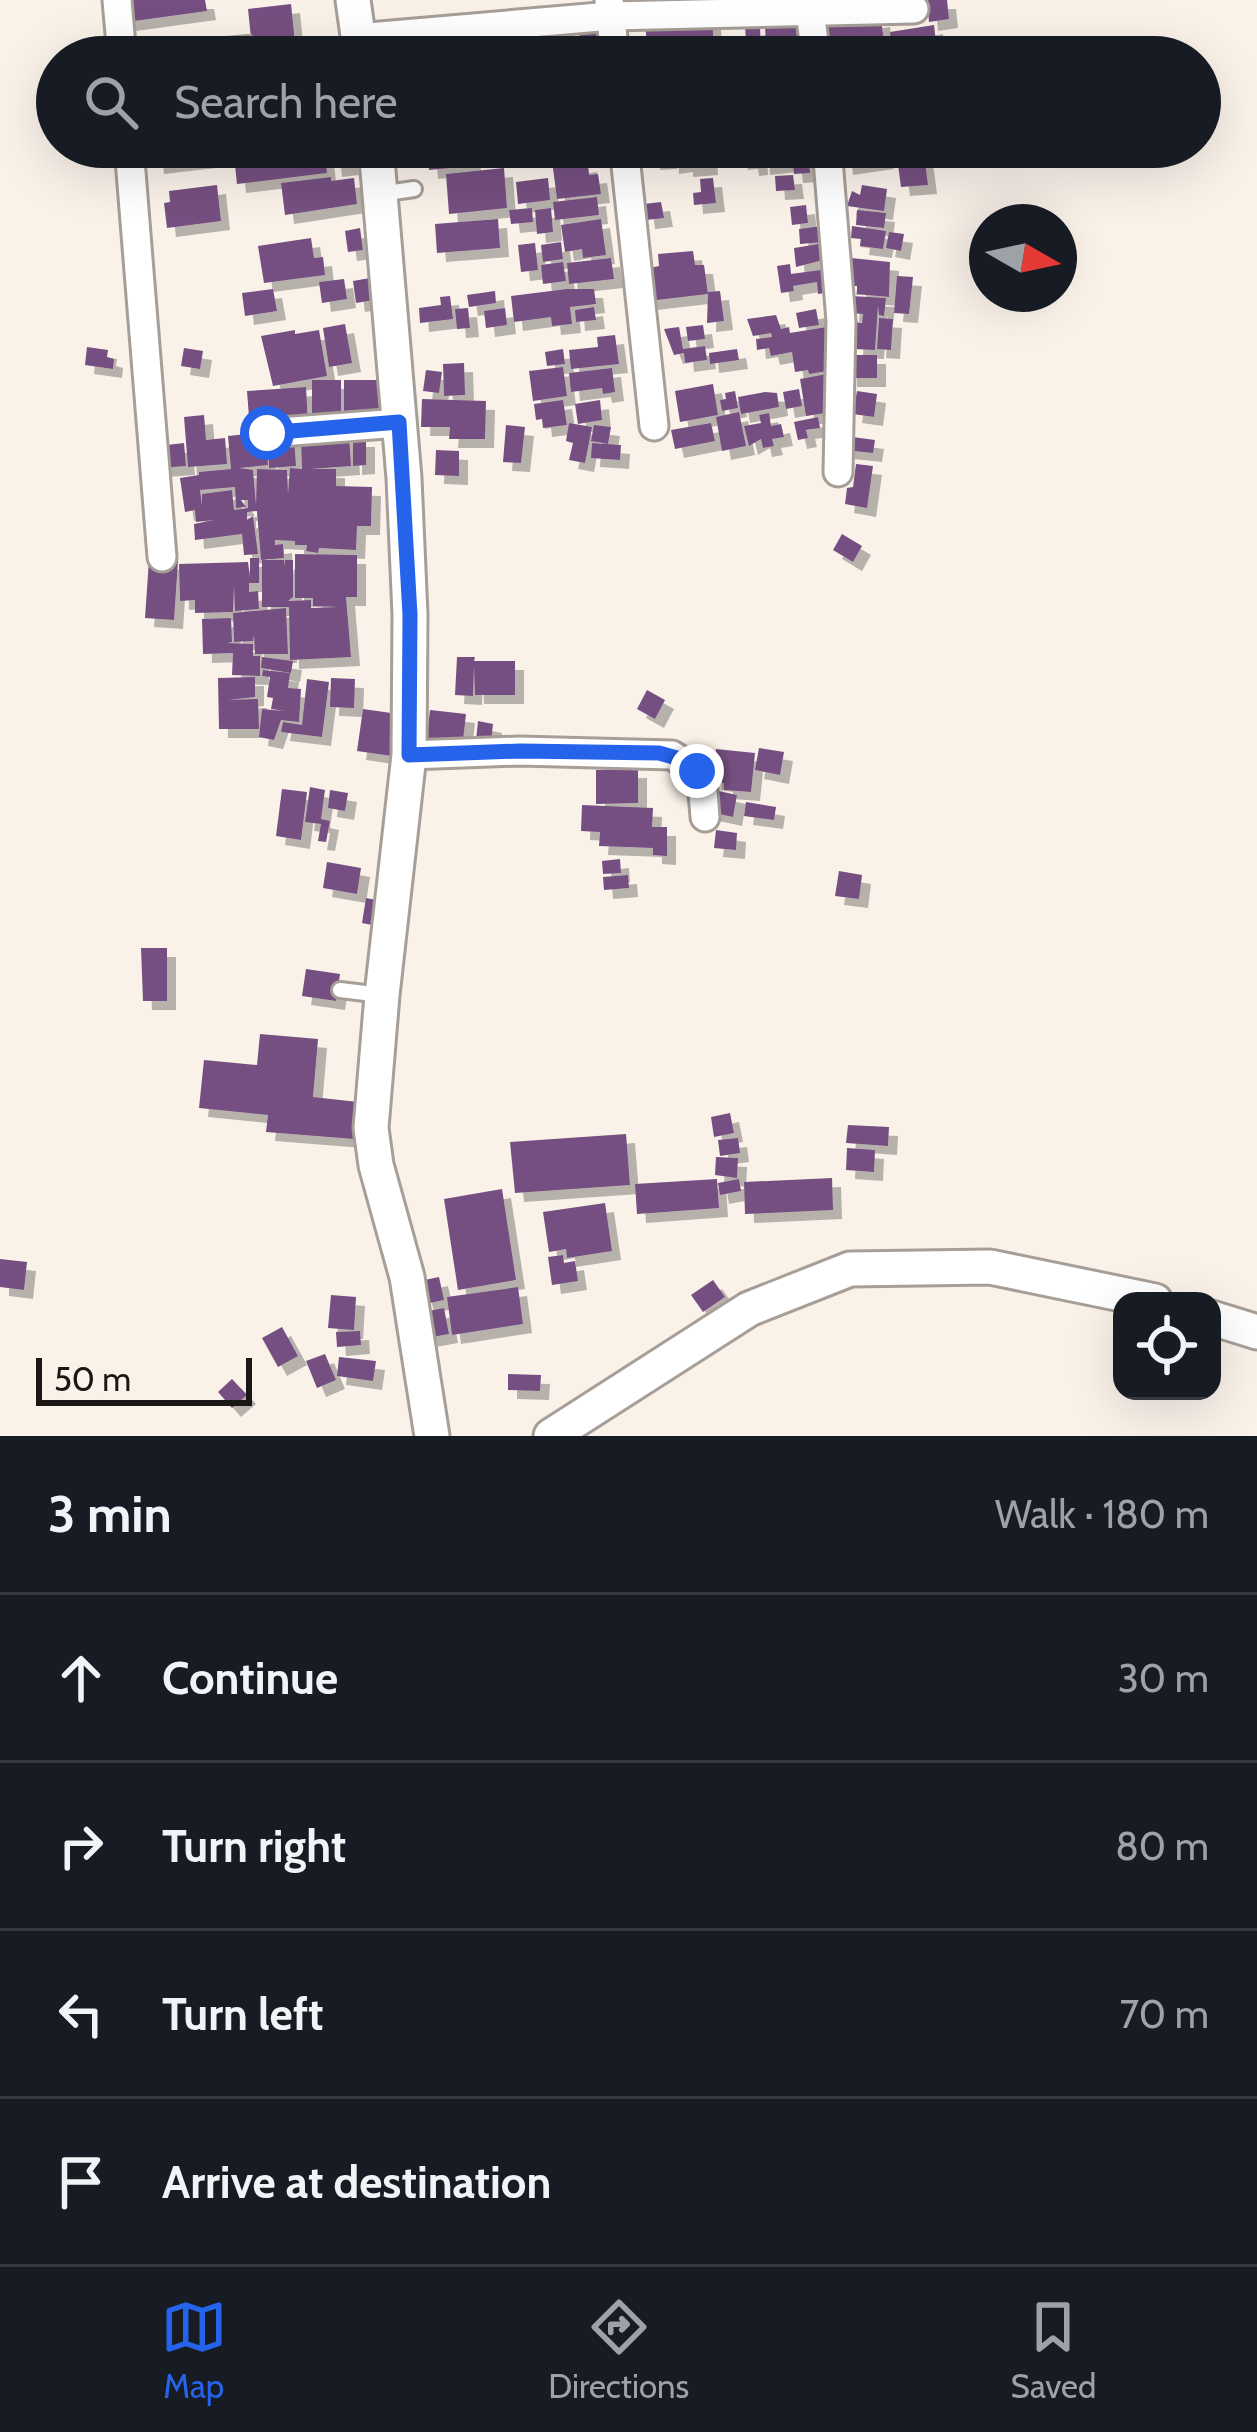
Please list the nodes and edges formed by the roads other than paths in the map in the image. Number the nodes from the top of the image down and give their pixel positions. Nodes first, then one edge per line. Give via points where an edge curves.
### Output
1 (117, 0) edge
2 (353, 0) edge
3 (610, 8) edge
4 (914, 9) dead end
5 (810, 11) junction
6 (120, 36) edge
7 (358, 36) edge
8 (434, 36) edge
9 (813, 36) edge
10 (131, 168) edge
11 (378, 168) edge
12 (626, 168) edge
13 (829, 168) edge
14 (415, 190) dead end
15 (380, 194) junction
16 (399, 422) junction
17 (653, 426) dead end
18 (267, 433) dead end
19 (838, 472) dead end
20 (162, 557) dead end
21 (409, 755) junction
22 (705, 817) dead end
23 (340, 990) dead end
24 (382, 995) junction
25 (1113, 1292) edge
26 (1221, 1321) edge
27 (1257, 1332) edge
28 (432, 1436) edge
29 (551, 1436) edge

1 - 6 street
2 - 7 street
3 - 5 street
3 - 8 street
4 - 5 street
5 - 9 street
10 - 20 street
11 - 15 street
12 - 17 street
13 - 19 street via 841,321
14 - 15 lane
15 - 16 street
16 - 18 street
16 - 21 street
21 - 22 street via 672,755 702,780
21 - 24 street
23 - 24 lane
24 - 28 street via 371,1128
25 - 29 street via 990,1267 850,1269 749,1309
26 - 27 street

